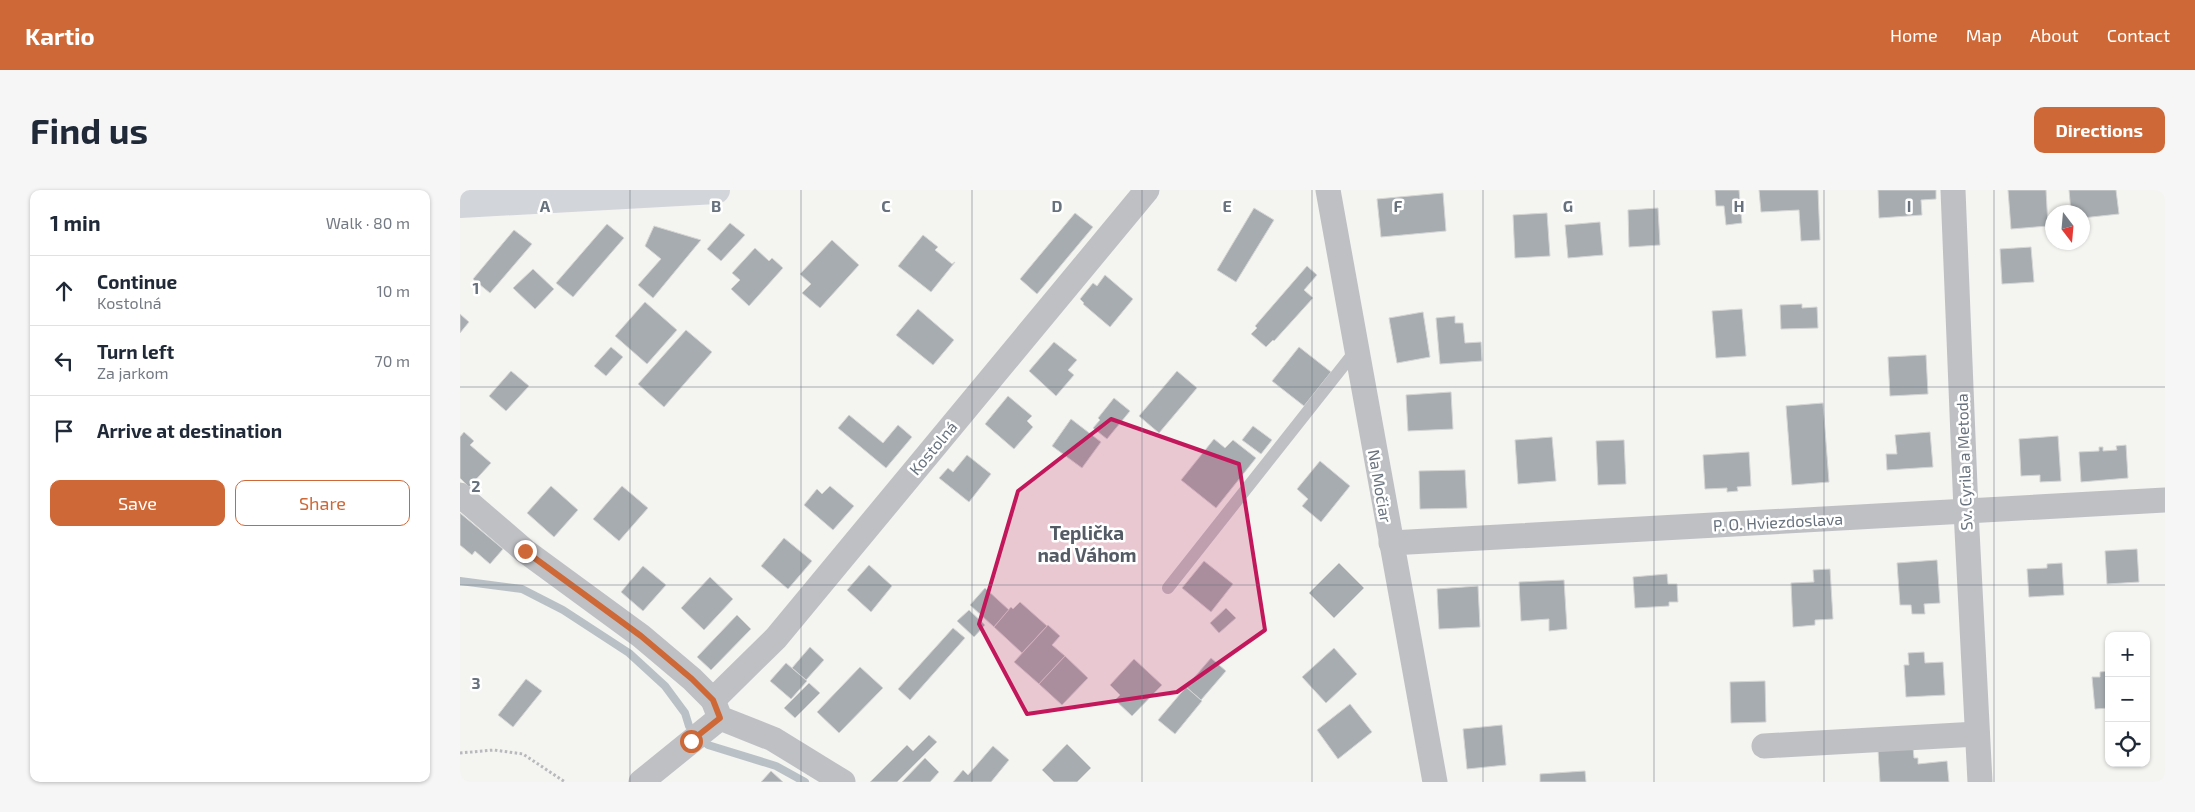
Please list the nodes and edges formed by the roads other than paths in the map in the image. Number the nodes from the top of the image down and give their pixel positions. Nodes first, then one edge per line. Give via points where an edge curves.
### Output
1 (716, 190) edge
2 (1147, 190) edge
3 (1328, 190) edge
4 (1953, 190) edge
5 (460, 204) edge
6 (1356, 350) junction
7 (460, 495) edge
8 (2165, 500) edge
9 (1966, 511) junction
10 (1391, 543) junction
11 (1168, 588) dead end
12 (707, 722) junction
13 (1977, 734) junction
14 (1764, 746) dead end
15 (641, 782) edge
16 (843, 782) edge
17 (1435, 782) edge
18 (1980, 782) edge

1 - 5 main road
2 - 12 street, Kostolná
3 - 6 street, Na Močiar
4 - 9 street, Sv. Cyrila a Metoda
6 - 10 street, Na Močiar
6 - 11 lane
7 - 12 street via 525,551 641,636 692,679
8 - 9 street, P. O. Hviezdoslava
9 - 10 street, P. O. Hviezdoslava
9 - 13 street, Sv. Cyrila a Metoda
10 - 17 street, Na Močiar
12 - 15 street, Kostolná
12 - 16 street via 773,739
13 - 14 street
13 - 18 street, Sv. Cyrila a Metoda

